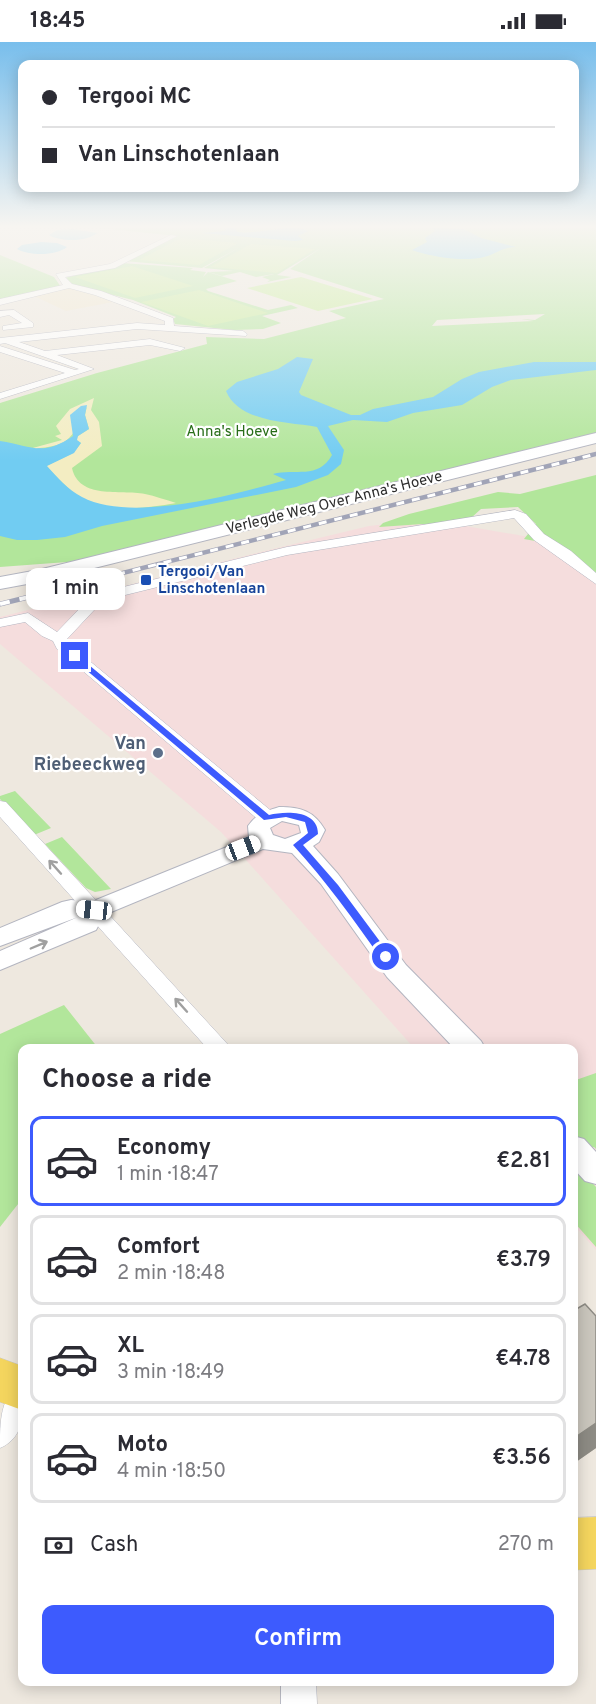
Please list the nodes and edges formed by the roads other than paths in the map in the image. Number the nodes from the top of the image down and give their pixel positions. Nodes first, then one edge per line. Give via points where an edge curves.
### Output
1 (131, 306) edge
2 (0, 314) edge
3 (164, 327) junction
4 (0, 328) edge
5 (243, 334) dead end
6 (2, 342) edge
7 (180, 348) dead end
8 (41, 353) junction
9 (75, 373) junction
10 (0, 396) edge
11 (596, 438) edge
12 (72, 566) junction
13 (0, 573) edge
14 (596, 580) edge
15 (0, 583) edge
16 (0, 623) edge
17 (59, 638) junction
18 (0, 806) edge
19 (266, 829) junction
20 (297, 845) junction
21 (94, 910) junction
22 (0, 938) edge
23 (0, 961) edge
24 (216, 1044) edge
25 (467, 1044) edge
26 (578, 1153) edge
27 (596, 1172) edge
28 (0, 1380) edge
29 (18, 1387) edge
30 (18, 1404) edge
31 (0, 1433) edge
32 (298, 1686) edge
33 (299, 1704) edge

1 - 3 street via 170,320
2 - 4 street via 11,312 30,325
3 - 5 street
3 - 6 street
6 - 8 street
6 - 9 street
7 - 8 street via 150,342
8 - 9 street via 89,369
9 - 10 street
11 - 12 main road, Verlegde Weg Over Anna's Hoeve
12 - 13 main road, Verlegde Weg Over Anna's Hoeve
12 - 15 main road, Verlegde Weg Over Anna's Hoeve
14 - 17 street via 572,558 538,537 522,517 507,515 287,551 108,595 92,604
16 - 17 street via 28,617
17 - 19 street via 62,646
21 -> 18 street
19 - 20 street via 279,846
19 - 20 street via 286,814 309,820 313,834
19 - 21 street
20 - 25 street via 335,887 398,973
21 - 22 street via 71,908
23 -> 21 street via 87,924
24 -> 21 street
26 - 27 street
28 - 29 main road
30 - 31 street
32 - 33 street

